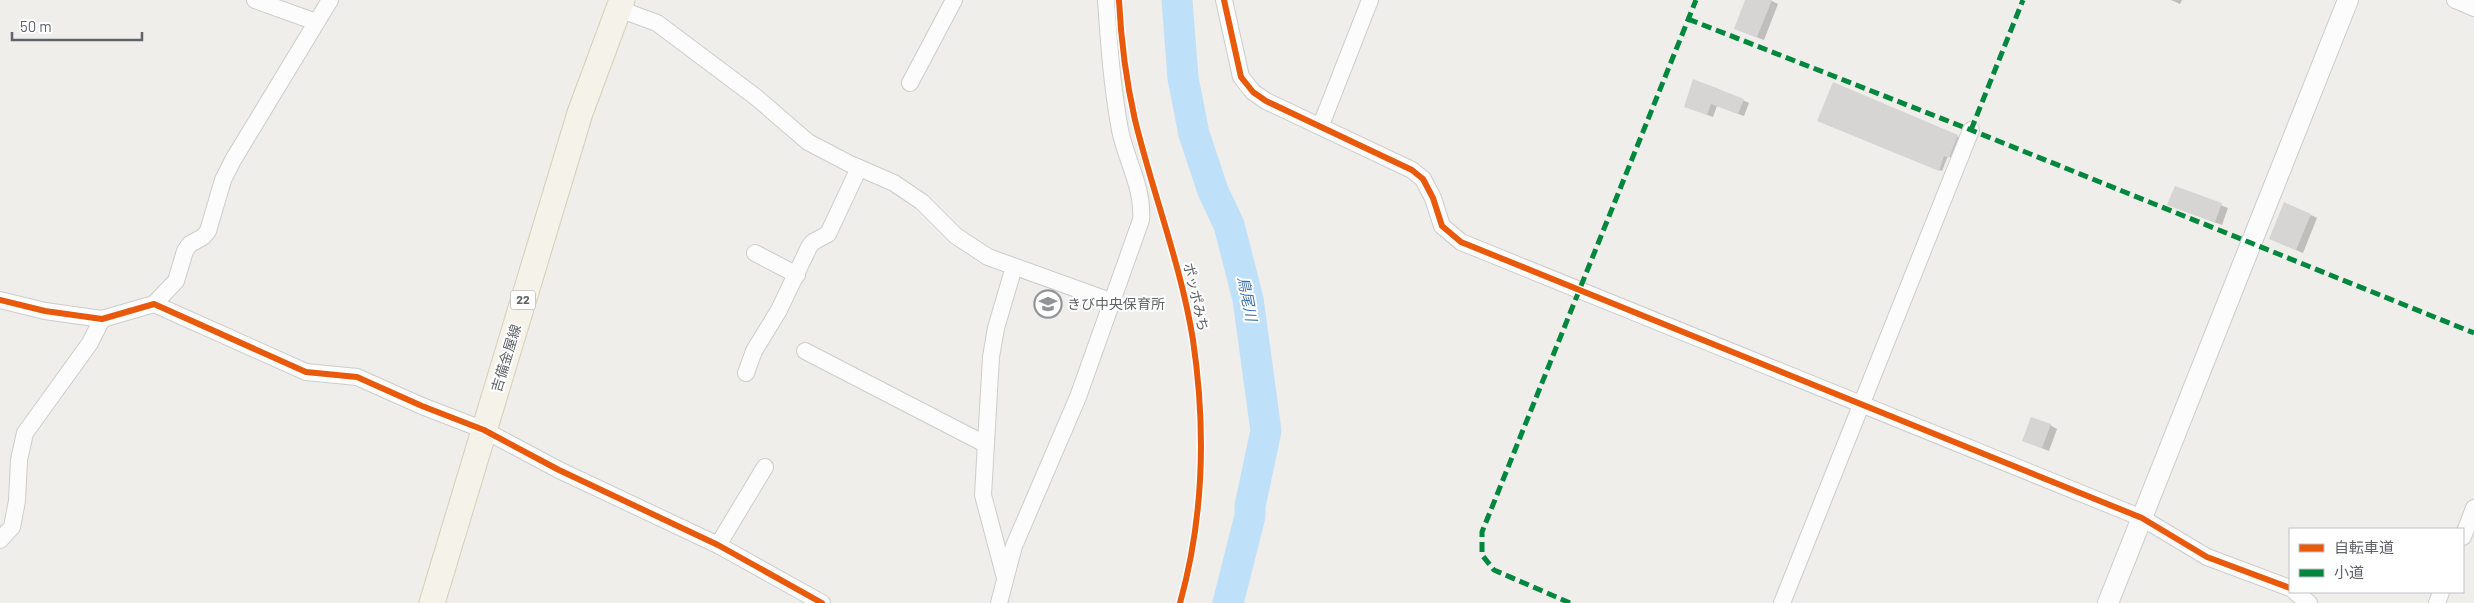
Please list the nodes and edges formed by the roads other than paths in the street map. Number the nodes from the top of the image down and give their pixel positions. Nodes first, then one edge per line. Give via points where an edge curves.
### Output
1 (255, 0) edge
2 (330, 0) edge
3 (954, 0) edge
4 (1106, 0) edge
5 (1224, 0) edge
6 (1370, 0) edge
7 (2348, 0) edge
8 (2454, 0) edge
9 (620, 5) edge
10 (2474, 8) edge
11 (316, 22) junction
12 (910, 84) dead end
13 (1321, 125) junction
14 (1971, 130) dead end
15 (859, 168) junction
16 (755, 253) dead end
17 (1014, 267) junction
18 (797, 275) junction
19 (0, 300) edge
20 (1112, 302) junction
21 (154, 304) junction
22 (102, 319) junction
23 (805, 351) dead end
24 (746, 373) dead end
25 (1860, 404) junction
26 (484, 430) junction
27 (985, 444) junction
28 (765, 467) dead end
29 (2474, 508) edge
30 (2142, 518) junction
31 (2464, 534) edge
32 (0, 540) edge
33 (718, 545) junction
34 (1005, 579) junction
35 (2289, 588) edge
36 (2295, 593) edge
37 (432, 603) edge
38 (822, 603) edge
39 (999, 603) edge
40 (1782, 603) edge
41 (2108, 603) edge
42 (2309, 603) edge

1 - 11 street
2 - 11 street
3 - 12 street
4 - 20 street via 1117,116 1142,208 1141,220
5 - 13 street via 1241,77 1253,92 1266,101
6 - 13 street
7 - 30 street
8 - 10 street
9 - 15 street via 657,23 757,98 808,142
9 - 26 main road, 吉備金屋線 / 22 via 580,112
11 - 21 street via 233,160 223,180 208,231 190,244 176,281
13 - 25 street via 1412,170 1423,180 1433,198 1442,226 1461,242
14 - 25 street
15 - 17 street via 894,183 922,202 972,247
15 - 18 street via 828,234 809,247
16 - 18 street
17 - 20 street
17 - 27 street via 994,338
18 - 24 street via 754,351
19 - 22 street via 44,311
20 - 34 street via 1078,397 1014,546
21 - 22 street
21 - 26 street via 306,372 357,377
22 - 32 street via 90,343 25,433 12,527
23 - 27 street
25 - 30 street
25 - 40 street
26 - 33 street via 559,470
26 - 37 main road, 吉備金屋線 / 22
27 - 34 street via 983,495
28 - 33 street
29 - 31 street
30 - 35 street via 2207,557
30 - 41 street
33 - 38 street
34 - 39 street
36 - 42 street

